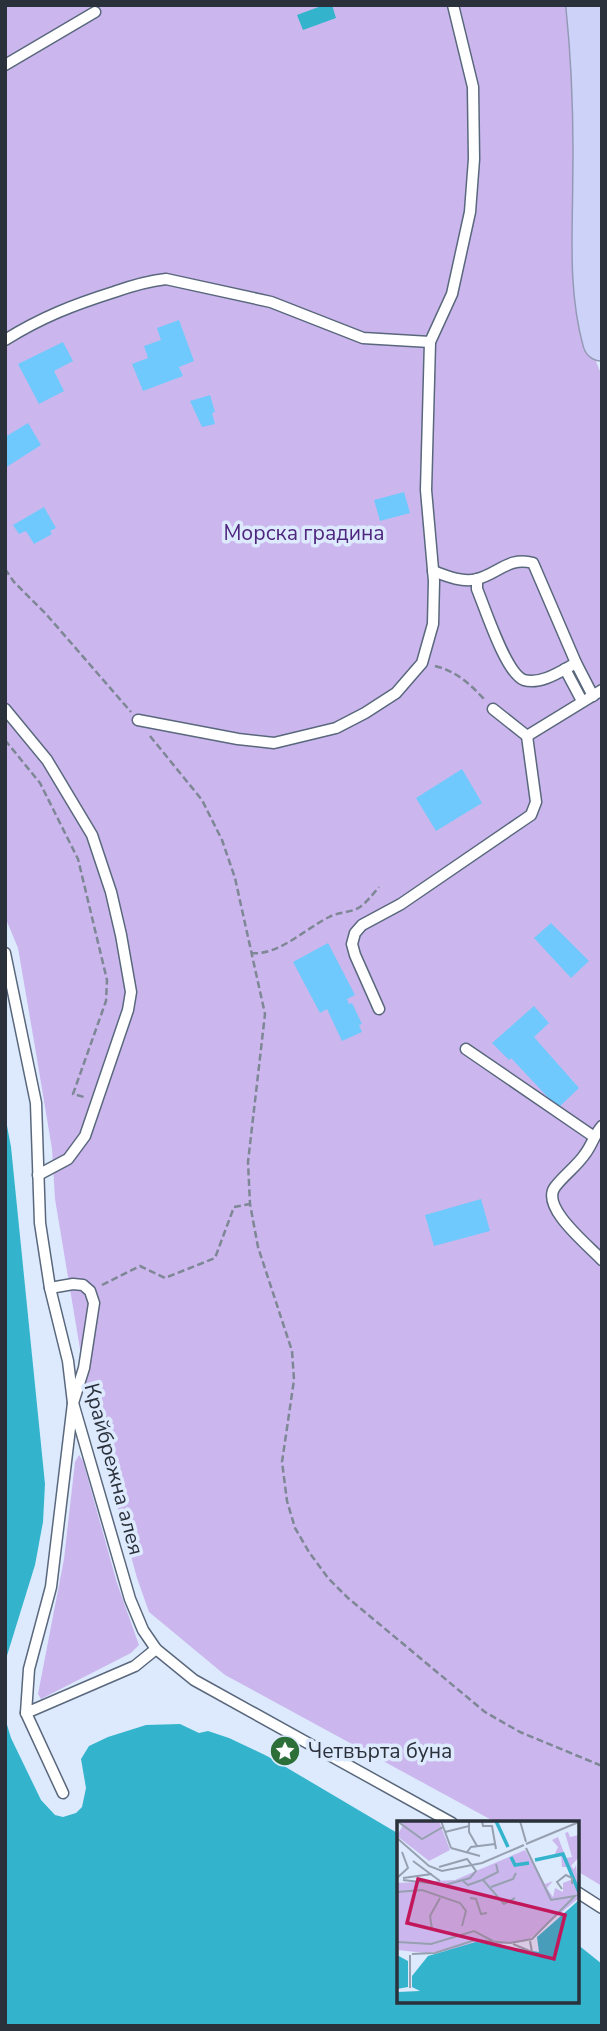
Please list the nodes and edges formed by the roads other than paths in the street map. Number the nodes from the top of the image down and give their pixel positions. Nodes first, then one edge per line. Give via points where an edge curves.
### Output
1 (453, 5) edge
2 (584, 5) edge
3 (95, 12) dead end
4 (5, 65) edge
5 (5, 340) edge
6 (430, 342) junction
7 (602, 342) edge
8 (433, 571) junction
9 (477, 579) junction
10 (576, 663) junction
11 (565, 669) junction
12 (597, 693) edge
13 (582, 701) junction
14 (5, 709) edge
15 (494, 709) road end
16 (138, 720) road end
17 (527, 736) junction
18 (5, 953) edge
19 (379, 1009) dead end
20 (466, 1049) dead end
21 (602, 1126) edge
22 (593, 1136) junction
23 (38, 1175) junction
24 (602, 1260) edge
25 (50, 1288) junction
26 (73, 1403) junction
27 (156, 1649) junction
28 (26, 1713) junction
29 (63, 1793) dead end
30 (448, 1821) edge
31 (579, 1893) edge
32 (602, 1908) edge

1 - 6 lane via 473,87 474,159 470,212 452,294
2 - 7 highway via 593,112 591,272
3 - 4 lane
5 - 6 lane via 36,320 74,305 166,279 271,302 363,338
6 - 8 lane via 426,490
8 - 9 lane via 462,580
8 - 16 lane via 433,624 422,663 396,693 336,728 274,743
9 - 10 lane via 521,559 533,563
9 - 11 lane via 510,668 523,680 537,680
10 - 11 lane
10 - 12 lane
11 - 13 lane
12 - 13 lane
13 - 17 lane
14 - 23 lane via 47,760 92,835 111,892 131,992 85,1136 68,1159
15 - 17 lane
17 - 19 lane via 536,802 531,815 355,933 355,955
18 - 23 lane, Крайбрежна алея via 36,1103
20 - 22 lane
21 - 22 lane
22 - 24 lane via 587,1153 551,1195 555,1210
23 - 25 lane, Крайбрежна алея
25 - 26 lane, Крайбрежна алея
25 - 26 lane via 83,1285 94,1303
26 - 27 lane, Крайбрежна алея via 130,1600
26 - 28 lane via 51,1587 29,1669
27 - 28 lane via 135,1666
27 - 30 lane, Крайбрежна алея via 194,1680
28 - 29 lane
31 - 32 lane

